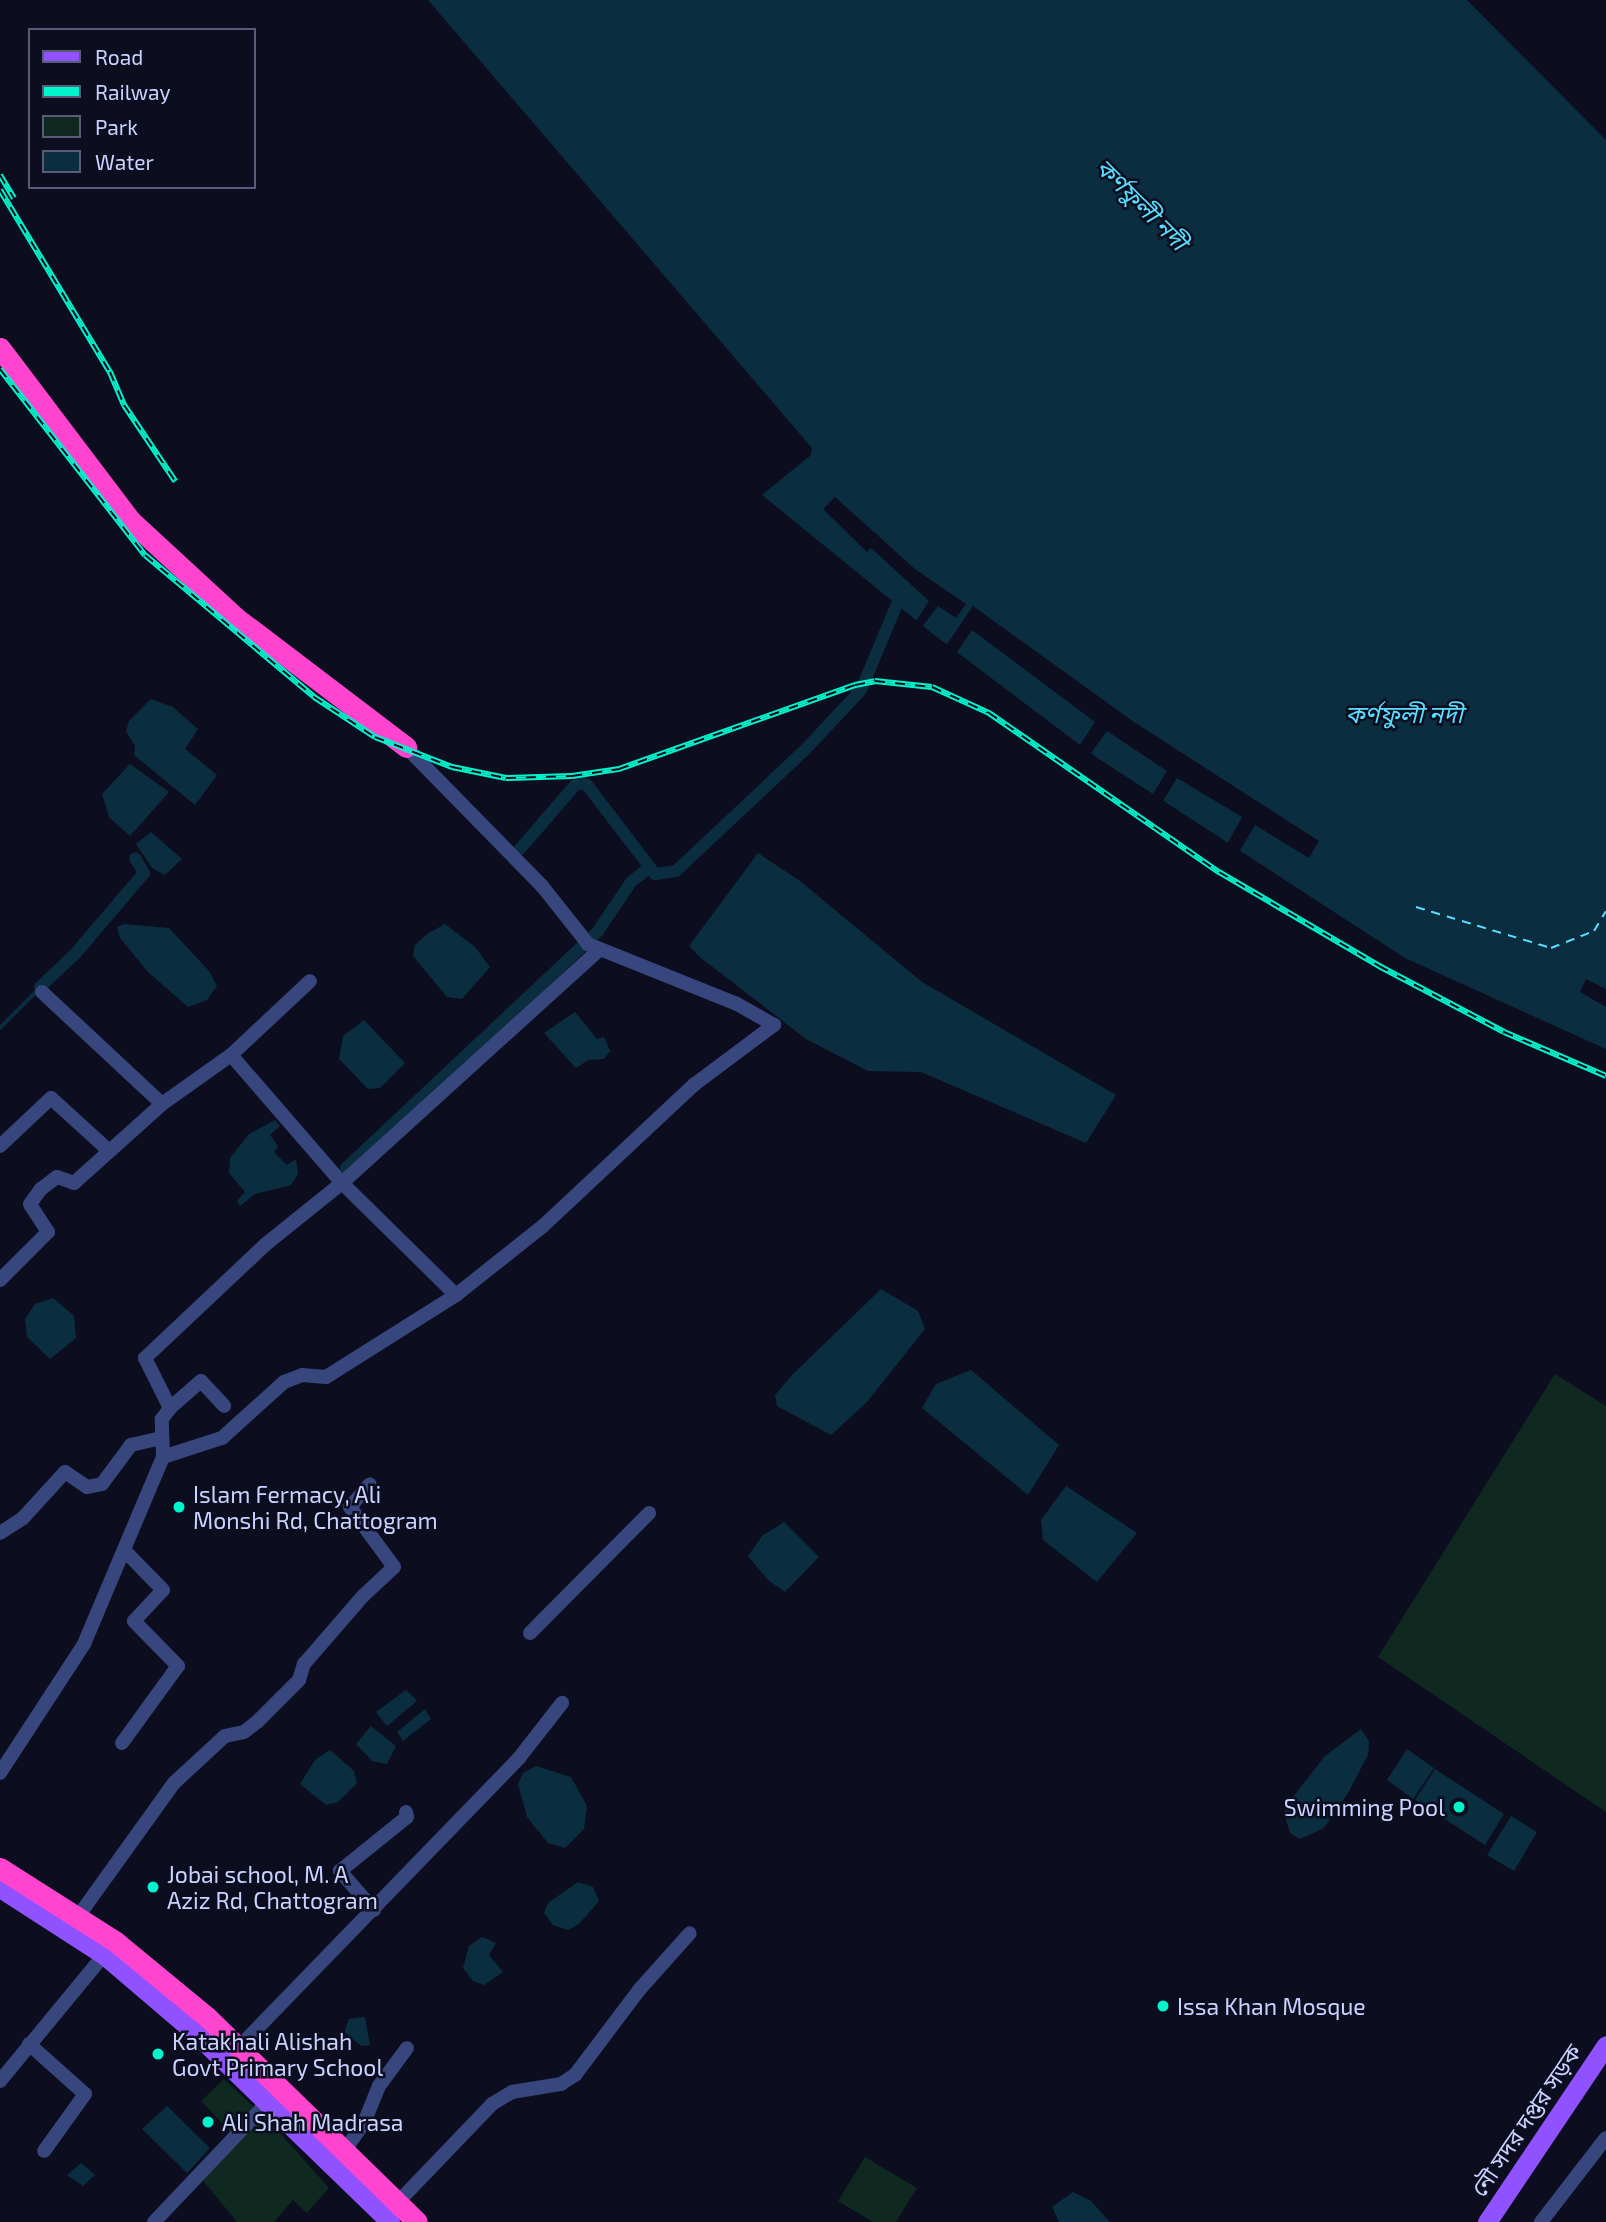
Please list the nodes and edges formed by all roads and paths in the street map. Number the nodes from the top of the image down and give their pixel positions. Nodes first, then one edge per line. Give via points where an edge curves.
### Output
1 (0, 348) edge
2 (406, 747) joint
3 (590, 944) junction
4 (310, 981) dead end
5 (42, 992) dead end
6 (231, 1055) junction
7 (162, 1104) junction
8 (0, 1146) edge
9 (107, 1149) junction
10 (342, 1183) junction
11 (0, 1280) edge
12 (456, 1295) junction
13 (224, 1406) dead end
14 (170, 1408) junction
15 (162, 1438) junction
16 (163, 1457) junction
17 (370, 1484) dead end
18 (649, 1513) dead end
19 (0, 1533) edge
20 (125, 1551) junction
21 (530, 1633) dead end
22 (562, 1703) dead end
23 (122, 1743) dead end
24 (0, 1773) edge
25 (406, 1812) dead end
26 (0, 1861) edge
27 (0, 1868) edge
28 (0, 1880) edge
29 (0, 1888) edge
30 (374, 1910) junction
31 (82, 1911) junction
32 (690, 1933) dead end
33 (104, 1955) junction
34 (243, 2043) junction
35 (29, 2044) junction
36 (1606, 2045) edge
37 (407, 2048) dead end
38 (1606, 2064) edge
39 (0, 2081) edge
40 (267, 2103) junction
41 (1606, 2138) edge
42 (348, 2147) junction
43 (44, 2151) dead end
44 (401, 2199) junction
45 (154, 2222) edge
46 (390, 2222) edge
47 (398, 2222) edge
48 (417, 2222) edge
49 (424, 2222) edge
50 (1487, 2222) edge
51 (1500, 2222) edge
52 (1541, 2222) edge

1 - 2 highway via 131,521 246,626
2 - 3 street via 542,886
3 - 10 street
3 - 12 street via 737,1004 774,1025 695,1084 543,1226
4 - 6 street
5 - 7 street
6 - 7 street
6 - 10 street
7 - 9 street
8 - 9 street via 51,1098
9 - 11 street via 75,1183 57,1177 41,1189 30,1204 48,1232
10 - 12 street
10 - 14 street via 266,1244 145,1358
12 - 16 street via 326,1377 302,1375 284,1382 222,1438
13 - 14 street via 201,1381
14 - 15 street via 162,1419
15 - 16 street
15 - 19 street via 131,1446 102,1484 88,1487 65,1472 23,1518
16 - 20 street
17 - 31 street via 350,1507 394,1567 363,1595 303,1666 299,1680 258,1721 244,1732 225,1736 174,1783
18 - 21 street
20 - 23 street via 163,1590 134,1621 178,1666
20 - 24 street via 84,1644
22 - 30 street via 519,1758
25 - 30 street via 407,1817 340,1871
26 - 31 main road
27 - 48 highway via 116,1942 207,2017
28 - 47 highway via 110,1952 199,2027
29 - 33 main road
30 - 34 street
31 - 34 main road via 121,1937
32 - 44 street via 575,2075 561,2084 512,2092 492,2104
33 - 35 street
33 - 40 main road
34 - 42 main road
35 - 39 street
35 - 43 street via 85,2094
36 - 50 main road, নৌ সদর দপ্তর সড়ক
37 - 42 street via 379,2087
38 - 51 main road, নৌ সদর দপ্তর সড়ক
40 - 45 street
40 - 46 main road
41 - 52 street
42 - 44 main road
44 - 49 main road

